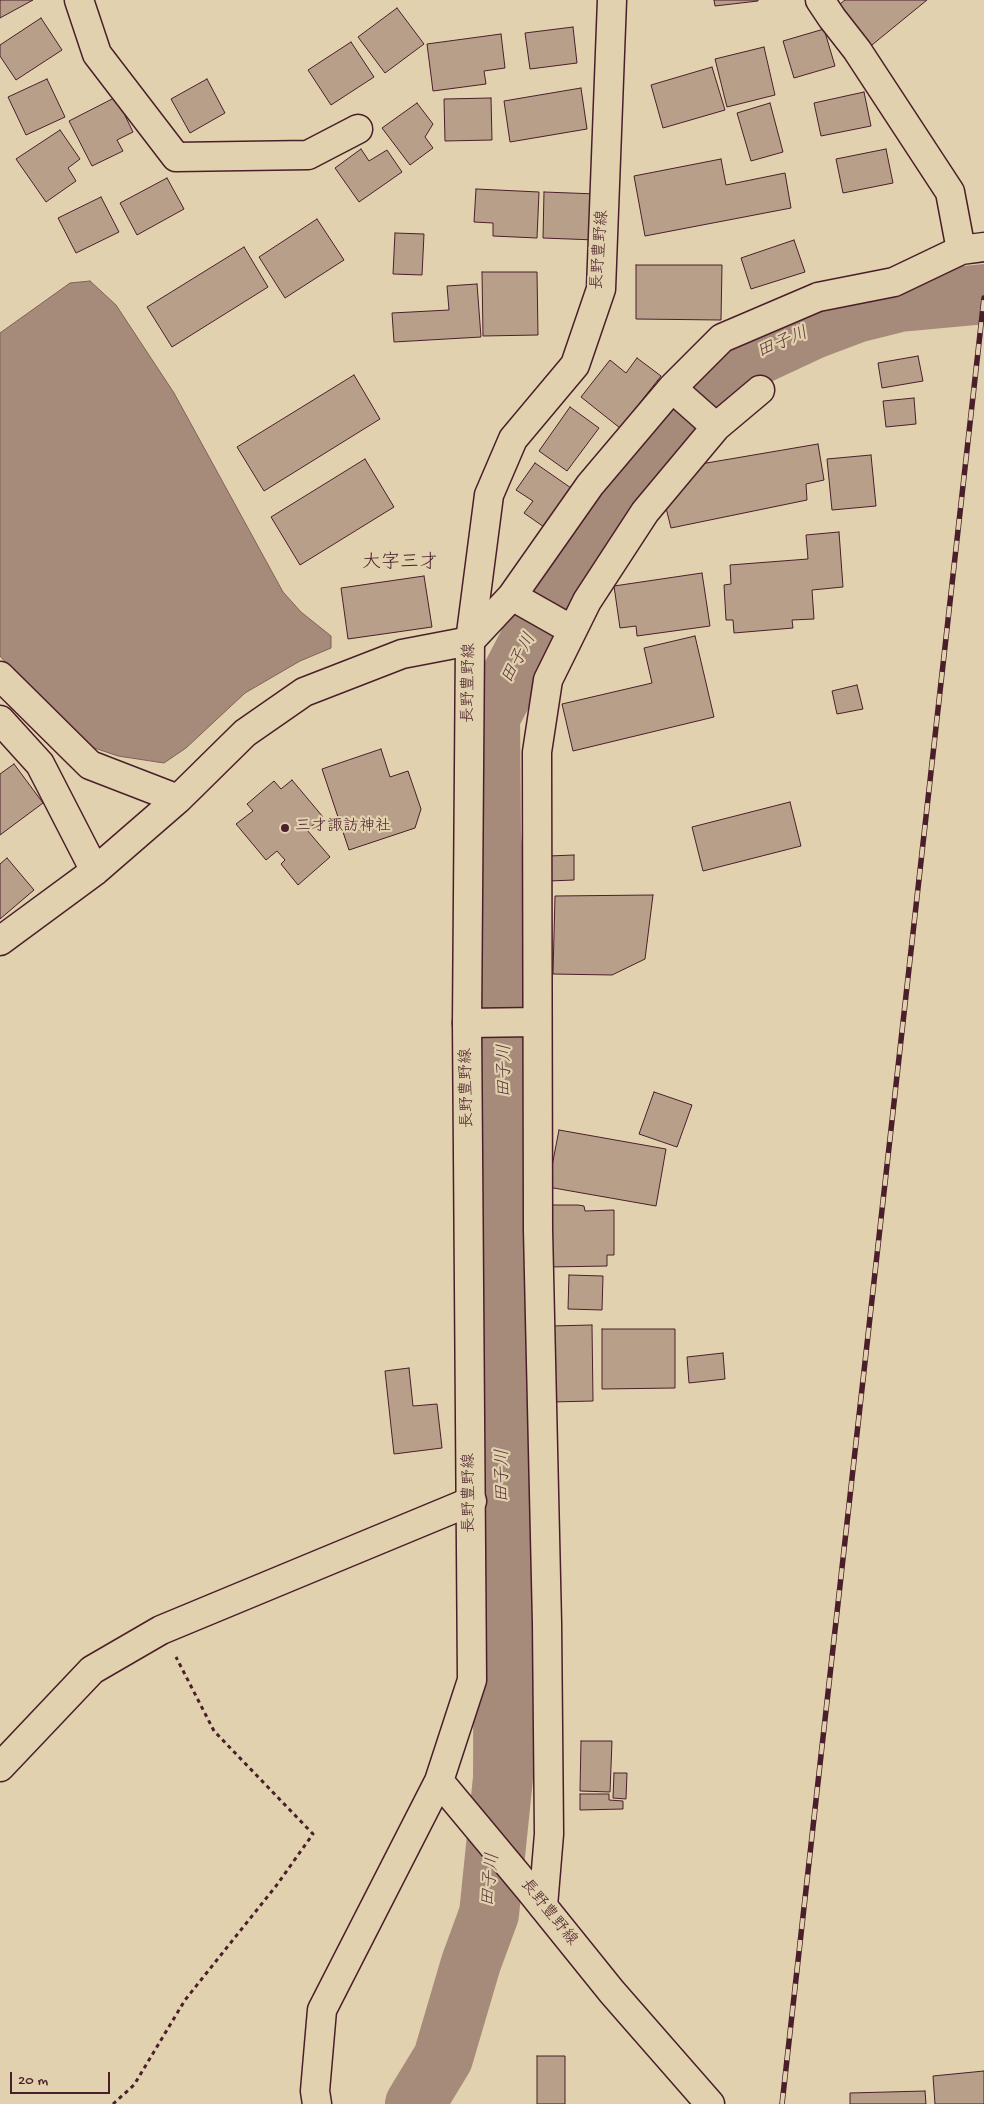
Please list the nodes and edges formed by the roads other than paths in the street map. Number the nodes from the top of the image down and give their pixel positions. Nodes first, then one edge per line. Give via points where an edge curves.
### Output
1 (79, 0) edge
2 (612, 0) edge
3 (820, 0) edge
4 (358, 129) dead end
5 (972, 248) edge
6 (673, 389) junction
7 (760, 390) dead end
8 (714, 426) junction
9 (514, 597) junction
10 (571, 629) junction
11 (470, 641) junction
12 (0, 676) edge
13 (0, 720) edge
14 (178, 799) junction
15 (95, 870) junction
16 (0, 941) edge
17 (472, 1022) junction
18 (532, 1022) junction
19 (472, 1501) junction
20 (0, 1767) edge
21 (439, 1781) junction
22 (536, 1898) junction
23 (317, 2104) edge
24 (710, 2104) edge

1 - 4 street via 97,54 176,157 308,155
2 - 11 street, 長野豊野線 via 601,289 575,365 514,440 489,495
3 - 5 street via 950,192
5 - 6 street via 894,282 818,297 722,338
6 - 8 street
6 - 9 street via 590,485
7 - 8 street
8 - 10 street via 645,512
9 - 10 street
9 - 11 street
10 - 18 street via 548,680 537,752
11 - 14 street via 402,654 304,692 245,733
11 - 17 street, 長野豊野線
12 - 14 street via 90,765
13 - 15 street via 40,764
14 - 15 street
15 - 16 street
17 - 18 street
17 - 19 street, 長野豊野線
18 - 22 street via 549,1815
19 - 20 street via 161,1630 92,1670
19 - 21 street, 長野豊野線 via 472,1680
21 - 22 street, 長野豊野線
21 - 23 street via 322,2010 315,2091
22 - 24 street, 長野豊野線 via 612,1992

